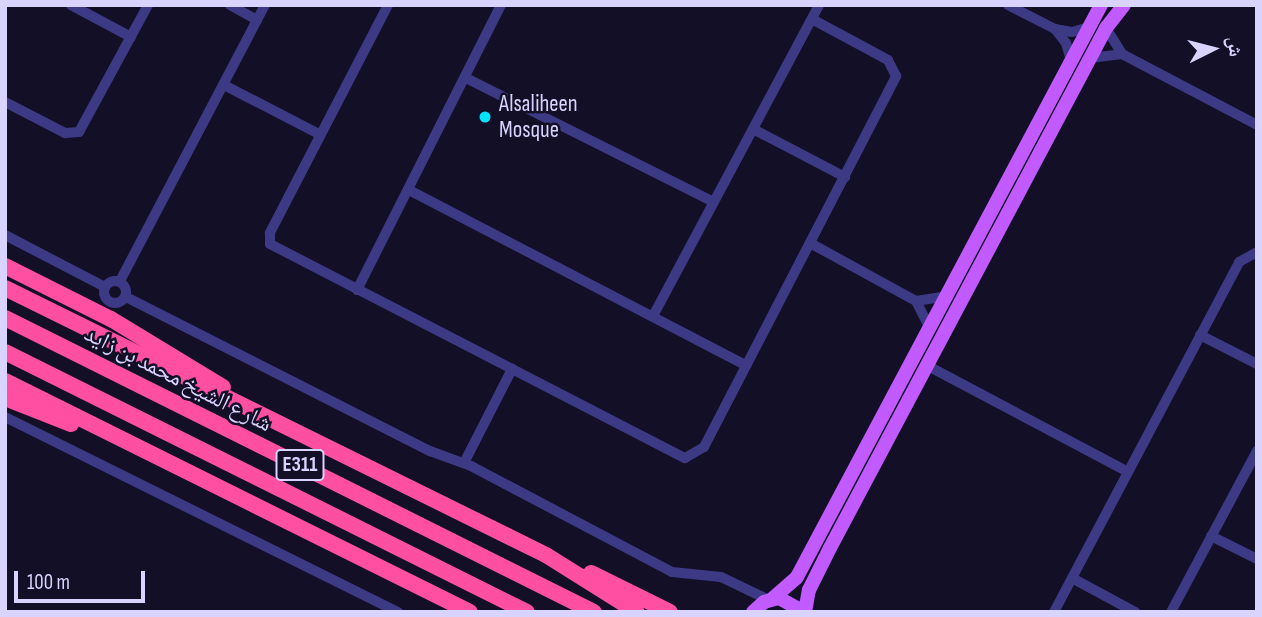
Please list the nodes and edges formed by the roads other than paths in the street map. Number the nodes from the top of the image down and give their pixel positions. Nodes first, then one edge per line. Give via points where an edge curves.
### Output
1 (71, 5) edge
2 (148, 5) edge
3 (230, 5) edge
4 (265, 5) edge
5 (388, 5) edge
6 (501, 5) edge
7 (819, 5) edge
8 (1008, 5) edge
9 (1101, 5) edge
10 (1124, 5) edge
11 (812, 19) junction
12 (257, 20) junction
13 (1089, 27) junction
14 (1106, 28) junction
15 (1055, 30) junction
16 (131, 37) junction
17 (1122, 54) junction
18 (1090, 58) junction
19 (1071, 60) junction
20 (467, 78) junction
21 (224, 85) junction
22 (5, 102) edge
23 (1257, 125) edge
24 (753, 129) junction
25 (319, 134) junction
26 (845, 177) junction
27 (409, 190) junction
28 (714, 202) junction
29 (5, 236) edge
30 (810, 243) junction
31 (1257, 251) edge
32 (5, 266) edge
33 (120, 281) junction
34 (105, 286) junction
35 (5, 288) edge
36 (357, 290) junction
37 (126, 296) junction
38 (947, 296) junction
39 (916, 301) junction
40 (653, 316) junction
41 (5, 318) edge
42 (930, 329) junction
43 (1200, 335) junction
44 (5, 352) edge
45 (1257, 364) edge
46 (745, 365) junction
47 (928, 366) junction
48 (512, 369) junction
49 (5, 381) edge
50 (5, 398) edge
51 (250, 408) junction
52 (5, 417) edge
53 (137, 448) junction
54 (865, 451) junction
55 (1257, 451) edge
56 (464, 463) junction
57 (1128, 472) junction
58 (865, 486) junction
59 (1211, 536) junction
60 (546, 555) junction
61 (1257, 559) edge
62 (1072, 578) junction
63 (739, 586) junction
64 (430, 593) junction
65 (770, 599) junction
66 (398, 612) edge
67 (457, 612) edge
68 (470, 612) edge
69 (527, 612) edge
70 (594, 612) edge
71 (637, 612) edge
72 (670, 612) edge
73 (752, 612) edge
74 (805, 612) edge
75 (1054, 612) edge
76 (1135, 612) edge
77 (1171, 612) edge

1 - 16 street
2 - 16 street
3 - 12 street
4 - 12 street
5 - 25 street
6 - 20 street
7 - 11 street
8 - 15 street
9 - 13 main road
10 - 14 main road
11 - 24 street
11 - 26 street via 888,60 896,69 894,82
12 - 21 street
13 - 15 street
13 - 19 main road
14 - 17 street
14 - 18 main road
15 - 19 street via 1066,43
16 - 22 street via 79,132 65,132
17 - 18 street
17 - 23 street
18 - 47 main road
19 - 38 main road
20 - 27 street
20 - 28 street
21 - 25 street
21 - 33 street
24 - 26 street
24 - 28 street
25 - 36 street via 268,241
26 - 30 street
27 - 36 street
27 - 40 street
28 - 40 street
29 - 34 street
30 - 39 street
30 - 46 street
31 - 43 street via 1239,262
32 - 51 highway via 146,339
33 - 34 street
33 - 37 street
34 - 37 street via 110,302
35 - 51 highway
36 - 48 street
37 - 56 street via 430,451
38 - 39 street
38 - 42 main road
39 - 42 street
40 - 46 street
41 - 70 highway, شارع الشيخ محمد بن زايد / E311
42 - 54 main road
43 - 45 street
43 - 57 street
44 - 69 highway, E311
46 - 48 street via 704,447 685,458
47 - 57 street
47 - 58 main road
48 - 56 street
49 - 53 highway
50 - 53 highway
51 - 60 highway
52 - 66 street
53 - 64 highway
54 - 58 main road via 858,481
54 - 65 main road via 797,577
55 - 59 street
56 - 63 street via 672,572 721,577
57 - 62 street
58 - 74 main road via 811,585
59 - 61 street
59 - 77 street
60 - 71 highway
60 - 72 highway
62 - 75 street
62 - 76 street
63 - 65 street
63 - 73 street
64 - 67 highway
64 - 68 highway
65 - 73 main road
65 - 74 main road via 787,599

